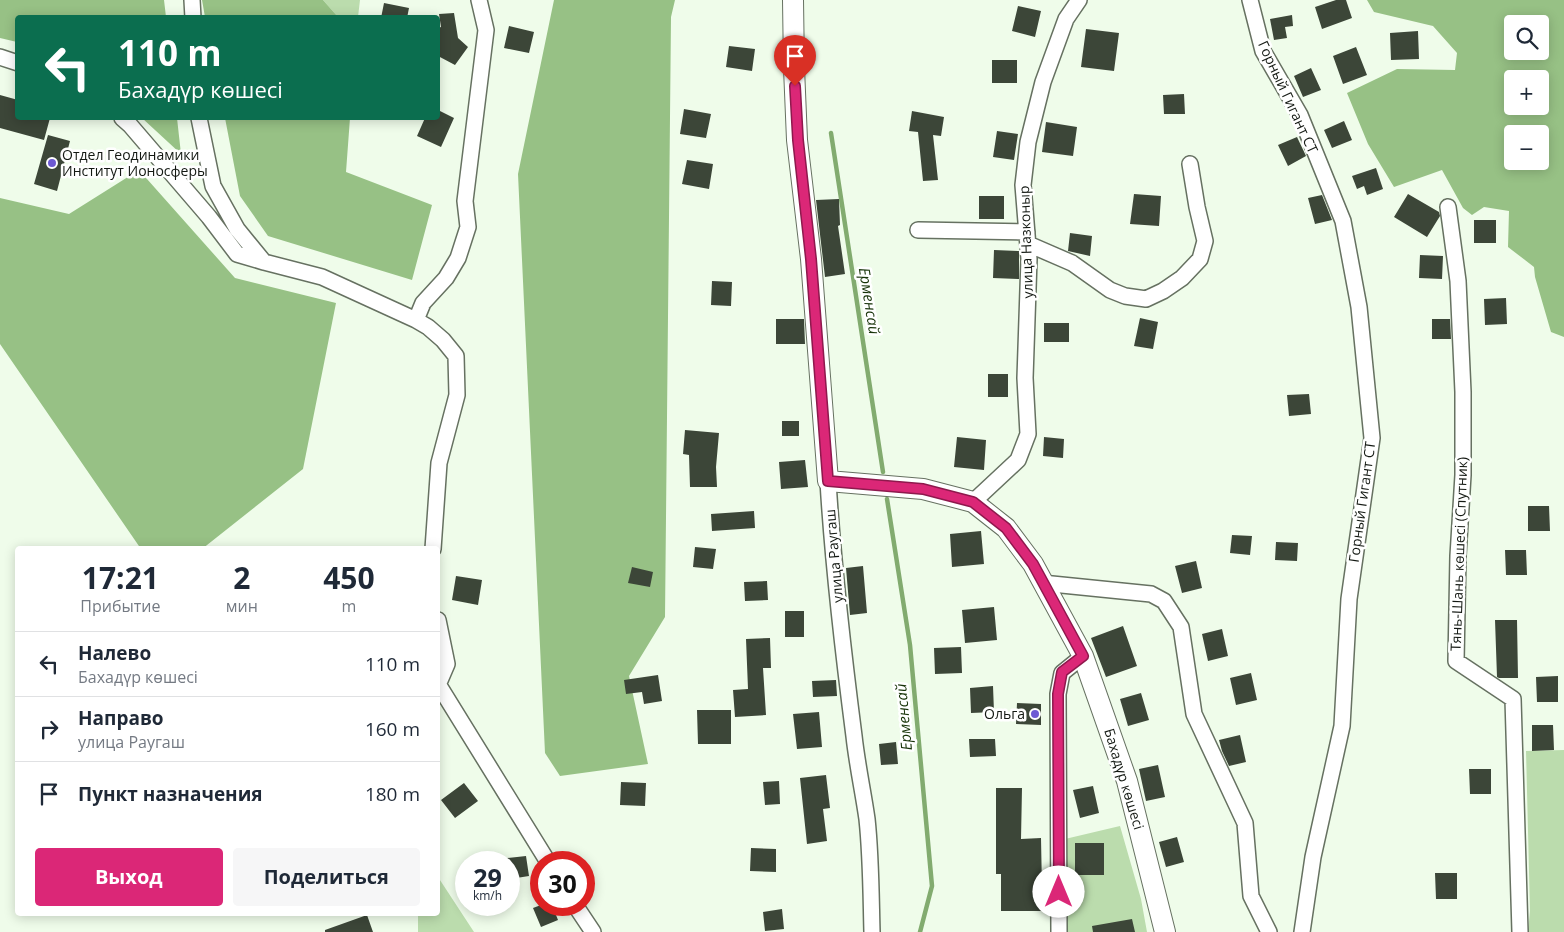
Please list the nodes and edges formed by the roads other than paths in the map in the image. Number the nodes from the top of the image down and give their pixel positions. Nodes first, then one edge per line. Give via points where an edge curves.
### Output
1 (192, 0) edge
2 (479, 0) edge
3 (793, 0) edge
4 (1079, 0) edge
5 (1250, 0) edge
6 (192, 15) edge
7 (0, 57) edge
8 (15, 62) edge
9 (124, 120) edge
10 (199, 120) edge
11 (1190, 164) dead end
12 (1448, 207) dead end
13 (918, 230) dead end
14 (1027, 238) junction
15 (264, 262) junction
16 (416, 320) junction
17 (828, 481) junction
18 (973, 502) junction
19 (433, 546) edge
20 (1042, 583) junction
21 (440, 630) edge
22 (1083, 656) junction
23 (440, 680) edge
24 (440, 687) edge
25 (541, 851) edge
26 (582, 916) edge
27 (593, 932) edge
28 (872, 932) edge
29 (1059, 932) edge
30 (1165, 932) edge
31 (1269, 932) edge
32 (1302, 932) edge
33 (1520, 932) edge

1 - 6 street
2 - 16 street via 486,30 465,201 468,227 458,258 446,278 423,303
3 - 17 street, улица Раугаш via 798,140 811,259
4 - 14 street, улица Назконыр via 1066,19 1043,82 1028,142 1023,185
5 - 32 street, Горный Гигант СТ via 1264,51 1300,115 1343,221 1359,307 1372,438 1348,598 1342,726 1313,857
7 - 8 street
9 - 15 street via 210,217 236,254
10 - 15 street via 213,186 237,229
11 - 14 street via 1205,241 1200,259 1182,278 1146,299 1110,290 1072,263
12 - 33 street, Тянь-Шань көшесі (Спутник) via 1458,281 1463,392 1456,661 1512,699
13 - 14 street
14 - 18 street, улица Назконыр via 1024,378 1028,434 1018,460
15 - 16 street via 322,277
16 - 19 street via 443,340 456,356 457,395 439,463
17 - 18 street, Бахадүр көшесі via 923,489
17 - 28 street, улица Раугаш via 846,674 867,819
18 - 20 street, Бахадүр көшесі via 1006,528 1033,564
20 - 22 street, Бахадүр көшесі
20 - 31 street via 1150,594 1164,601 1181,627 1194,714 1245,823 1252,896
21 - 23 street via 447,664
22 - 29 street via 1062,672 1058,694
22 - 30 street, Бахадүр көшесі via 1127,780
24 - 25 street
26 - 27 street

